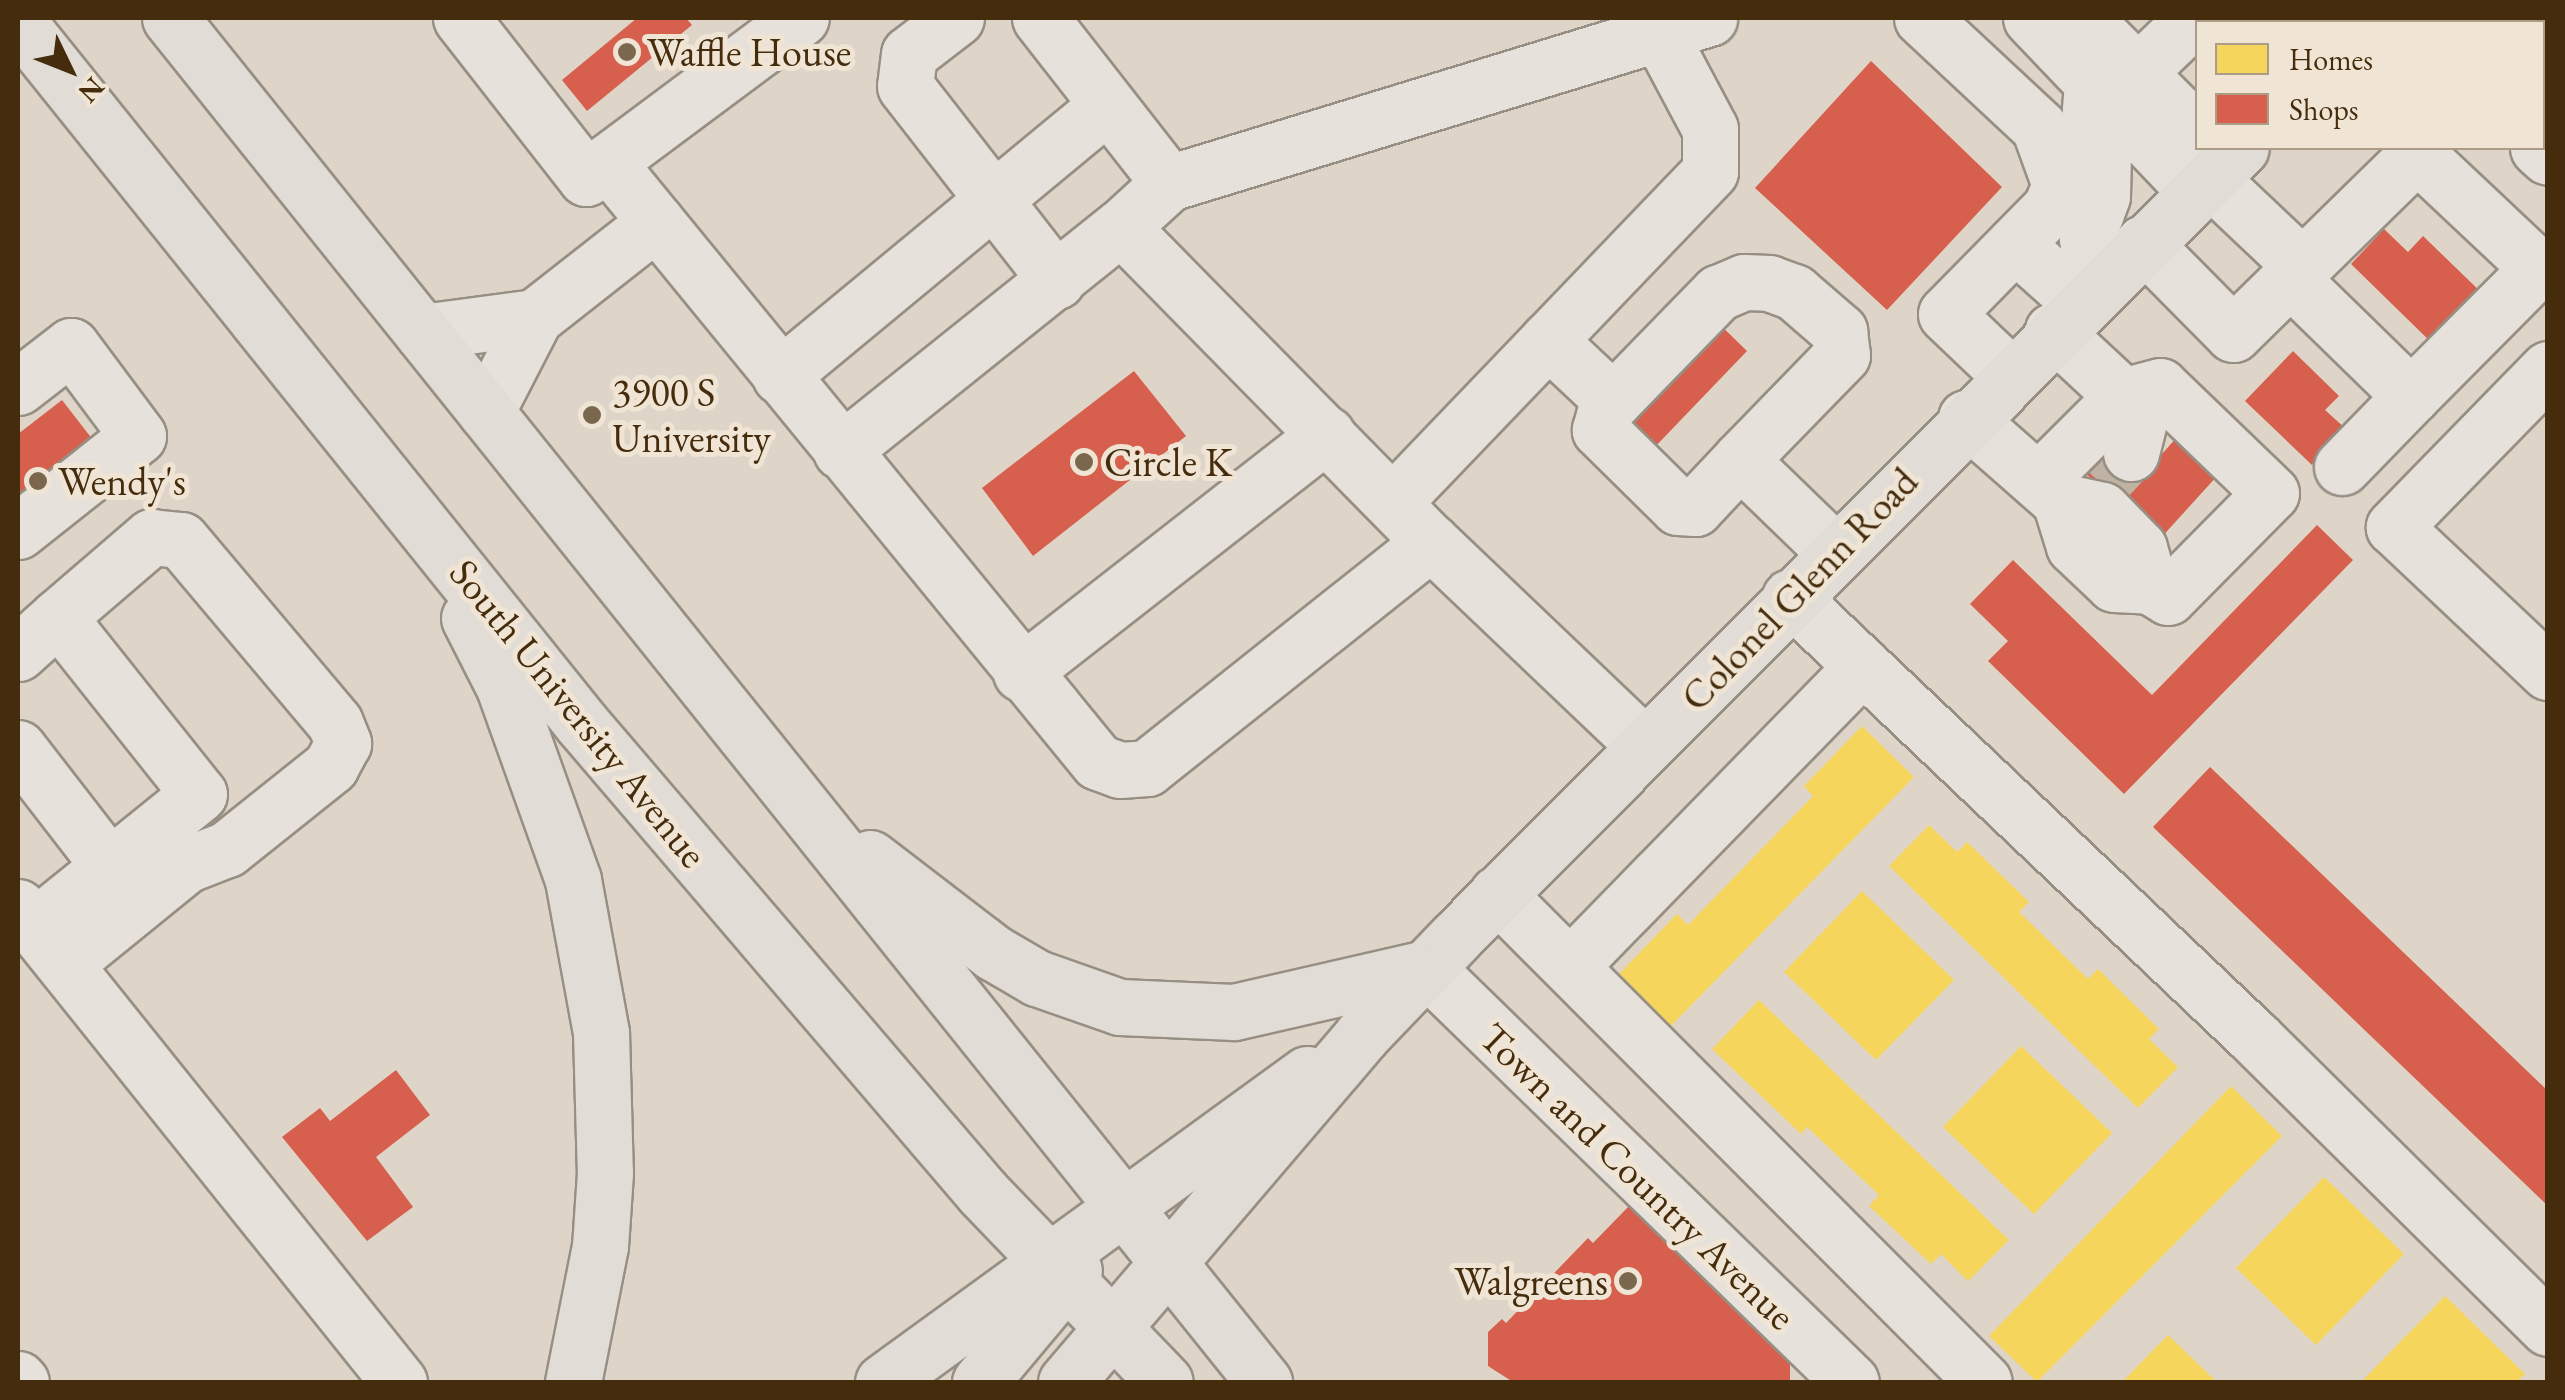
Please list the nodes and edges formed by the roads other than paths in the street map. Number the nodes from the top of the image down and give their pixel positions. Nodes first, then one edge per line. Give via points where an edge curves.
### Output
1 (170, 18) edge
2 (462, 18) edge
3 (801, 18) edge
4 (956, 18) edge
5 (1040, 18) edge
6 (1922, 18) edge
7 (2031, 18) edge
8 (2082, 18) edge
9 (2194, 18) edge
10 (18, 22) edge
11 (1684, 25) edge
12 (2115, 79) junction
13 (1108, 104) junction
14 (2195, 144) edge
15 (2414, 150) edge
16 (2214, 159) edge
17 (607, 162) junction
18 (1170, 183) junction
19 (993, 200) junction
20 (656, 222) junction
21 (1121, 227) junction
22 (2143, 243) junction
23 (2015, 244) junction
24 (2296, 272) junction
25 (1057, 281) junction
26 (2077, 308) junction
27 (536, 317) junction
28 (422, 332) junction
29 (1548, 340) junction
30 (2548, 369) edge
31 (2009, 374) junction
32 (780, 376) junction
33 (18, 387) edge
34 (2135, 393) junction
35 (2411, 396) junction
36 (1612, 400) junction
37 (486, 412) junction
38 (1966, 418) junction
39 (1327, 434) junction
40 (364, 450) junction
41 (841, 451) junction
42 (1740, 460) junction
43 (2342, 467) dead end
44 (2082, 485) junction
45 (1394, 502) junction
46 (18, 531) edge
47 (1431, 542) junction
48 (1835, 552) junction
49 (1790, 597) junction
50 (58, 616) junction
51 (18, 653) edge
52 (1863, 666) junction
53 (1020, 672) junction
54 (2548, 672) edge
55 (1645, 746) junction
56 (18, 748) edge
57 (764, 757) junction
58 (110, 867) junction
59 (1497, 894) junction
60 (50, 947) edge
61 (1571, 965) junction
62 (1426, 968) junction
63 (1362, 1036) junction
64 (1122, 1209) junction
65 (1169, 1269) junction
66 (1056, 1273) junction
67 (2548, 1328) edge
68 (1116, 1331) junction
69 (1840, 1378) edge
70 (399, 1382) edge
71 (573, 1382) edge
72 (883, 1382) edge
73 (980, 1382) edge
74 (1066, 1382) edge
75 (1166, 1382) edge
76 (1264, 1382) edge
77 (1984, 1382) edge

1 - 28 main road
2 - 17 lane via 586,178
3 - 17 lane
4 - 19 lane via 909,54 904,86
5 - 13 lane
6 - 23 lane via 2039,128 2052,154 2060,185 2050,208
7 - 12 lane
8 - 12 lane
9 - 12 lane
10 - 40 main road, South University Avenue
11 - 18 lane
11 - 29 lane via 1710,129 1710,171
12 - 14 lane
12 - 26 lane via 2090,110 2103,153 2102,196 2087,238
13 - 18 lane
13 - 19 lane
15 - 24 lane
15 - 35 lane via 2538,268
16 - 22 main road, Colonel Glenn Road
16 - 24 lane
17 - 20 lane
18 - 21 lane
19 - 25 lane
19 - 32 lane
20 - 27 lane
20 - 32 lane
21 - 25 lane
21 - 39 lane
22 - 24 lane via 2234,334
22 - 26 main road, Colonel Glenn Road
23 - 26 lane
23 - 31 lane via 1946,314
24 - 35 lane
25 - 41 lane
26 - 31 main road, Colonel Glenn Road
26 - 34 lane
27 - 28 lane
27 - 37 lane
28 - 37 main road
29 - 36 lane
29 - 45 lane
30 - 54 lane via 2394,527
31 - 38 main road, Colonel Glenn Road
32 - 41 lane
33 - 46 lane via 71,346 138,436
34 - 44 lane
34 - 44 lane
34 - 44 lane via 2160,386 2271,493 2168,597 2150,586 2114,584 2074,546
35 - 43 lane
36 - 42 lane via 1600,430 1678,506 1695,508
36 - 42 lane via 1718,293 1744,282 1794,292 1839,331 1842,354
37 - 57 main road
38 - 44 lane
38 - 48 main road, Colonel Glenn Road
39 - 45 lane
39 - 53 lane
40 - 66 main road, South University Avenue via 582,724
40 - 71 main road via 504,687 573,880 602,1032 605,1154 600,1246
41 - 53 lane
42 - 48 lane
45 - 47 lane
47 - 53 lane via 1146,768 1120,770 1098,762
47 - 55 lane
48 - 49 main road, Colonel Glenn Road
49 - 52 lane
49 - 55 main road, Colonel Glenn Road
50 - 51 lane
50 - 58 lane via 199,794
50 - 60 lane via 151,536 181,540 335,723 343,743 332,766 227,849 186,865
52 - 61 lane
52 - 67 lane
55 - 59 main road, Colonel Glenn Road
56 - 58 lane
57 - 62 main road via 897,884 994,953 1102,1003 1180,1015 1234,1012
57 - 64 main road
58 - 60 lane
59 - 61 lane
59 - 62 main road, Colonel Glenn Road
60 - 70 lane
61 - 77 lane
62 - 63 main road, Colonel Glenn Road
62 - 69 lane, Town and Country Avenue
63 - 64 main road, Colonel Glenn Road
63 - 65 main road, Colonel Glenn Road
64 - 65 main road
64 - 66 main road, Colonel Glenn Road
65 - 68 main road, Colonel Glenn Road
65 - 76 main road
66 - 68 main road, South University Avenue
66 - 72 main road
66 - 73 main road
68 - 74 main road, Colonel Glenn Road
68 - 75 main road, South University Avenue

